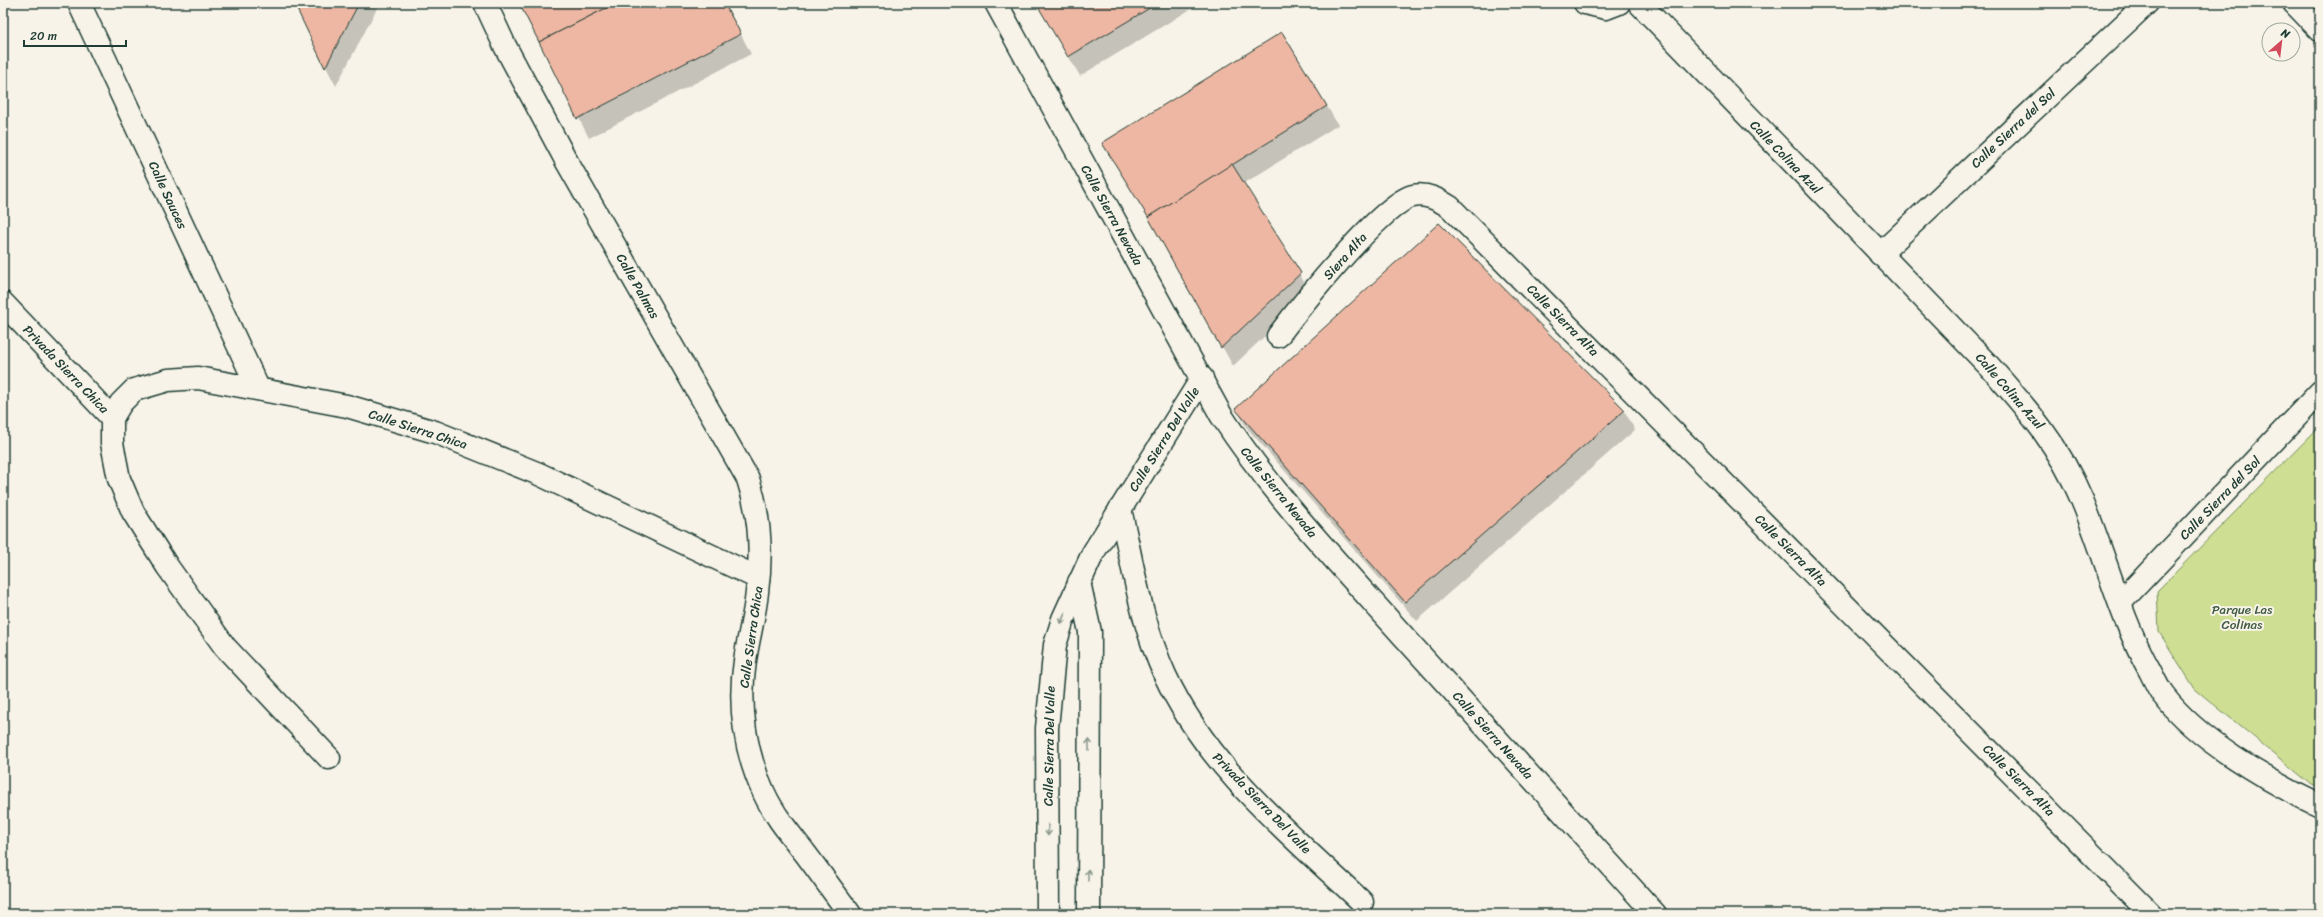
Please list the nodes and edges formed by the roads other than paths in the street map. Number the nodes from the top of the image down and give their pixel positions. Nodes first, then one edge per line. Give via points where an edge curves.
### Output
1 (79, 3) edge
2 (485, 3) edge
3 (996, 3) edge
4 (1585, 3) edge
5 (1619, 3) edge
6 (1639, 3) edge
7 (2147, 3) edge
8 (2294, 3) edge
9 (2320, 30) edge
10 (1425, 195) joint
11 (1880, 254) junction
12 (3, 303) edge
13 (1278, 336) dead end
14 (1202, 378) junction
15 (258, 388) junction
16 (2320, 392) edge
17 (112, 418) junction
18 (1120, 509) junction
19 (758, 578) junction
20 (1079, 582) junction
21 (2120, 603) junction
22 (329, 758) dead end
23 (2320, 806) edge
24 (1362, 902) dead end
25 (850, 914) edge
26 (1048, 914) edge
27 (1089, 914) edge
28 (1655, 914) edge
29 (2151, 914) edge

1 - 15 street, Calle Sauces
2 - 19 street, Calle Palmas via 567,162 748,479 755,500 758,522
3 - 14 street, Calle Sierra Nevada
4 - 5 street via 1606,8
6 - 11 street, Calle Colina Azul
7 - 11 street, Calle Sierra del Sol
8 - 9 street
10 - 13 street, Siera Alta via 1413,195 1394,205 1355,243
10 - 29 street, Calle Sierra Alta via 1450,207
11 - 21 street, Calle Colina Azul via 1990,367 2040,424 2061,457 2082,500
12 - 17 street, Privada Sierra Chica
14 - 18 street, Calle Sierra Del Valle
14 - 28 street, Calle Sierra Nevada via 1245,452 1278,494
15 - 17 street, Calle Sierra Chica via 198,378 168,380 134,390 121,403
15 - 19 street, Calle Sierra Chica via 346,406 436,432 539,474
16 - 21 street, Calle Sierra del Sol
17 - 22 street via 112,443 119,479 133,512 167,566 225,647
18 - 20 street, Calle Sierra Del Valle
18 - 24 street, Privada Sierra Del Valle via 1145,620 1165,675 1187,716 1222,764 1290,835
19 - 25 street, Calle Sierra Chica via 743,689 744,725 752,760 764,794 783,825
20 -> 26 street, Calle Sierra Del Valle via 1062,619 1051,674 1047,728
27 -> 20 street via 1090,632
21 - 23 street, Calle Colina Azul via 2134,643 2163,695 2194,727 2246,766

